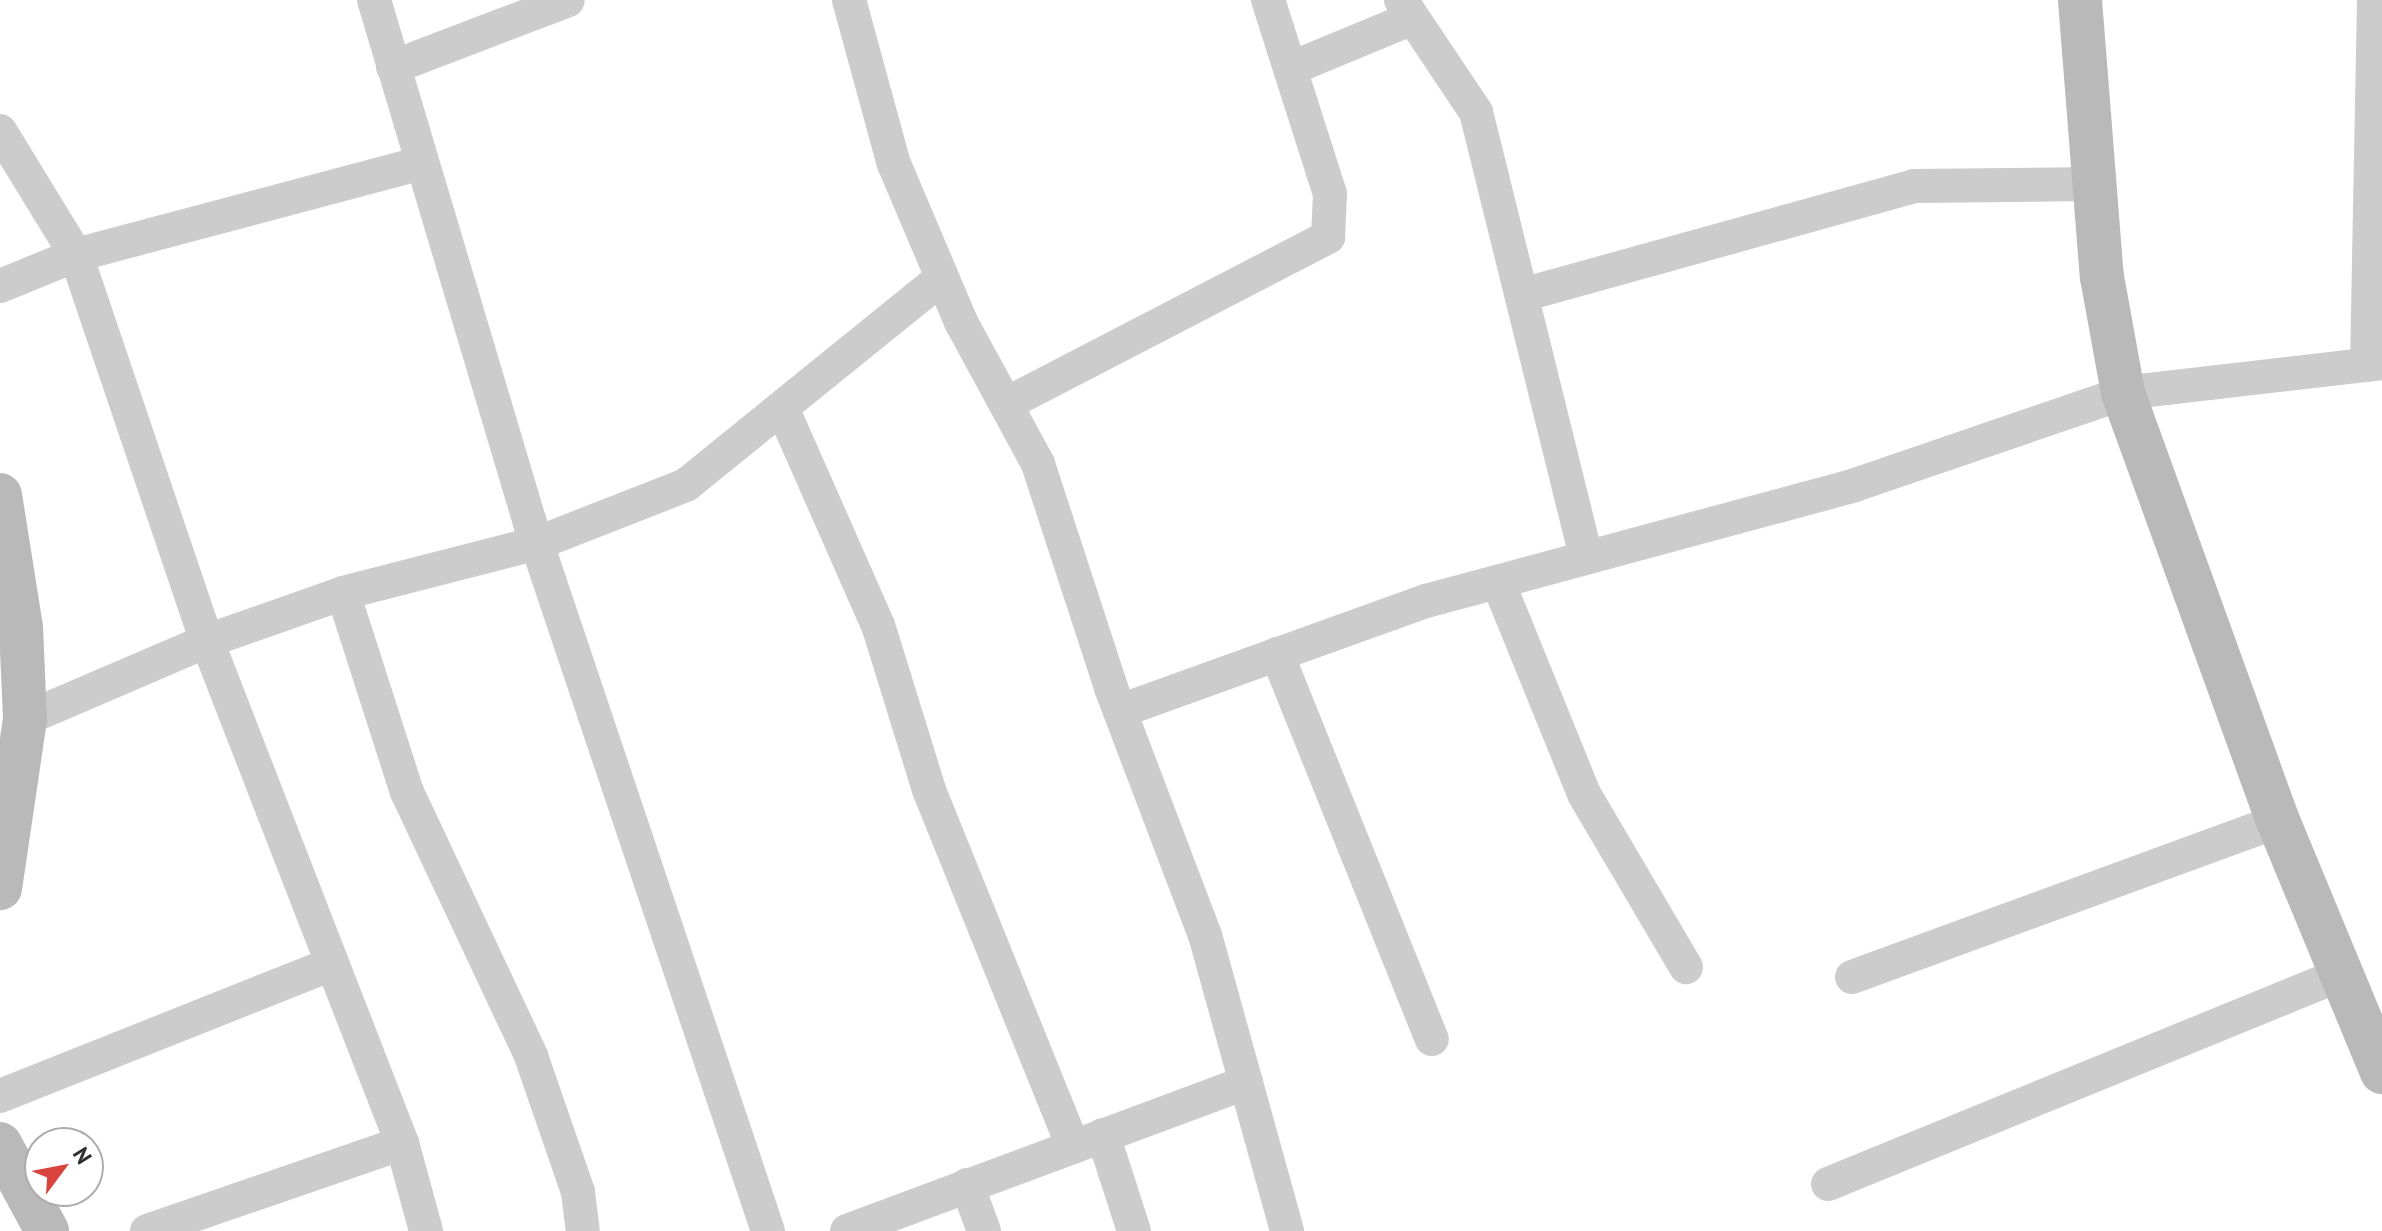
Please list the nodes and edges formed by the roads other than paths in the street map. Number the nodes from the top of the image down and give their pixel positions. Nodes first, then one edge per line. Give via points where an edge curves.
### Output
1 (374, 0) edge
2 (568, 0) edge
3 (849, 0) edge
4 (1268, 0) edge
5 (2080, 0) edge
6 (2374, 0) edge
7 (1404, 10) edge
8 (393, 67) junction
9 (1292, 68) junction
10 (0, 131) edge
11 (421, 163) junction
12 (2095, 184) junction
13 (76, 255) junction
14 (942, 278) junction
15 (0, 286) edge
16 (1522, 295) junction
17 (2375, 364) edge
18 (2123, 393) junction
19 (1006, 404) junction
20 (783, 410) junction
21 (0, 495) edge
22 (538, 543) junction
23 (1586, 558) junction
24 (1498, 582) junction
25 (343, 593) junction
26 (207, 641) junction
27 (1277, 654) junction
28 (1120, 711) junction
29 (25, 719) junction
30 (2278, 821) junction
31 (0, 888) edge
32 (332, 964) junction
33 (1686, 967) dead end
34 (2342, 974) junction
35 (1852, 977) dead end
36 (1432, 1039) dead end
37 (2382, 1072) edge
38 (1246, 1083) junction
39 (0, 1096) edge
40 (1088, 1140) junction
41 (402, 1143) junction
42 (0, 1144) edge
43 (1828, 1184) dead end
44 (967, 1185) junction
45 (47, 1231) edge
46 (147, 1231) edge
47 (426, 1231) edge
48 (583, 1231) edge
49 (768, 1231) edge
50 (847, 1231) edge
51 (984, 1231) edge
52 (1134, 1231) edge
53 (1287, 1231) edge

1 - 8 street
2 - 8 street
3 - 14 street via 894,164
4 - 9 street
5 - 12 main road
6 - 17 street
7 - 9 street
7 - 16 street via 1476,112
8 - 11 street
9 - 19 street via 1330,194 1328,237
10 - 13 street
11 - 13 street
11 - 22 street
12 - 16 street via 1914,186
12 - 18 main road
13 - 15 street
13 - 26 street
14 - 19 street
14 - 20 street
16 - 23 street
17 - 18 street
18 - 23 street via 1855,485
18 - 30 main road
19 - 28 street via 1038,464
20 - 22 street via 686,485
20 - 40 street via 878,625 929,790
21 - 29 main road via 21,627
22 - 25 street
22 - 49 street
23 - 24 street
24 - 27 street
24 - 33 street via 1584,794
25 - 26 street
25 - 48 street via 407,792 531,1056 578,1192
26 - 29 street
26 - 32 street
27 - 28 street
27 - 36 street
28 - 38 street via 1205,935
29 - 31 main road
30 - 34 main road
30 - 35 street
32 - 39 street
32 - 41 street
34 - 37 main road
34 - 43 street
38 - 40 street
38 - 53 street
40 - 44 street
40 - 52 street
41 - 46 street
41 - 47 street
42 - 45 main road
44 - 50 street
44 - 51 street

